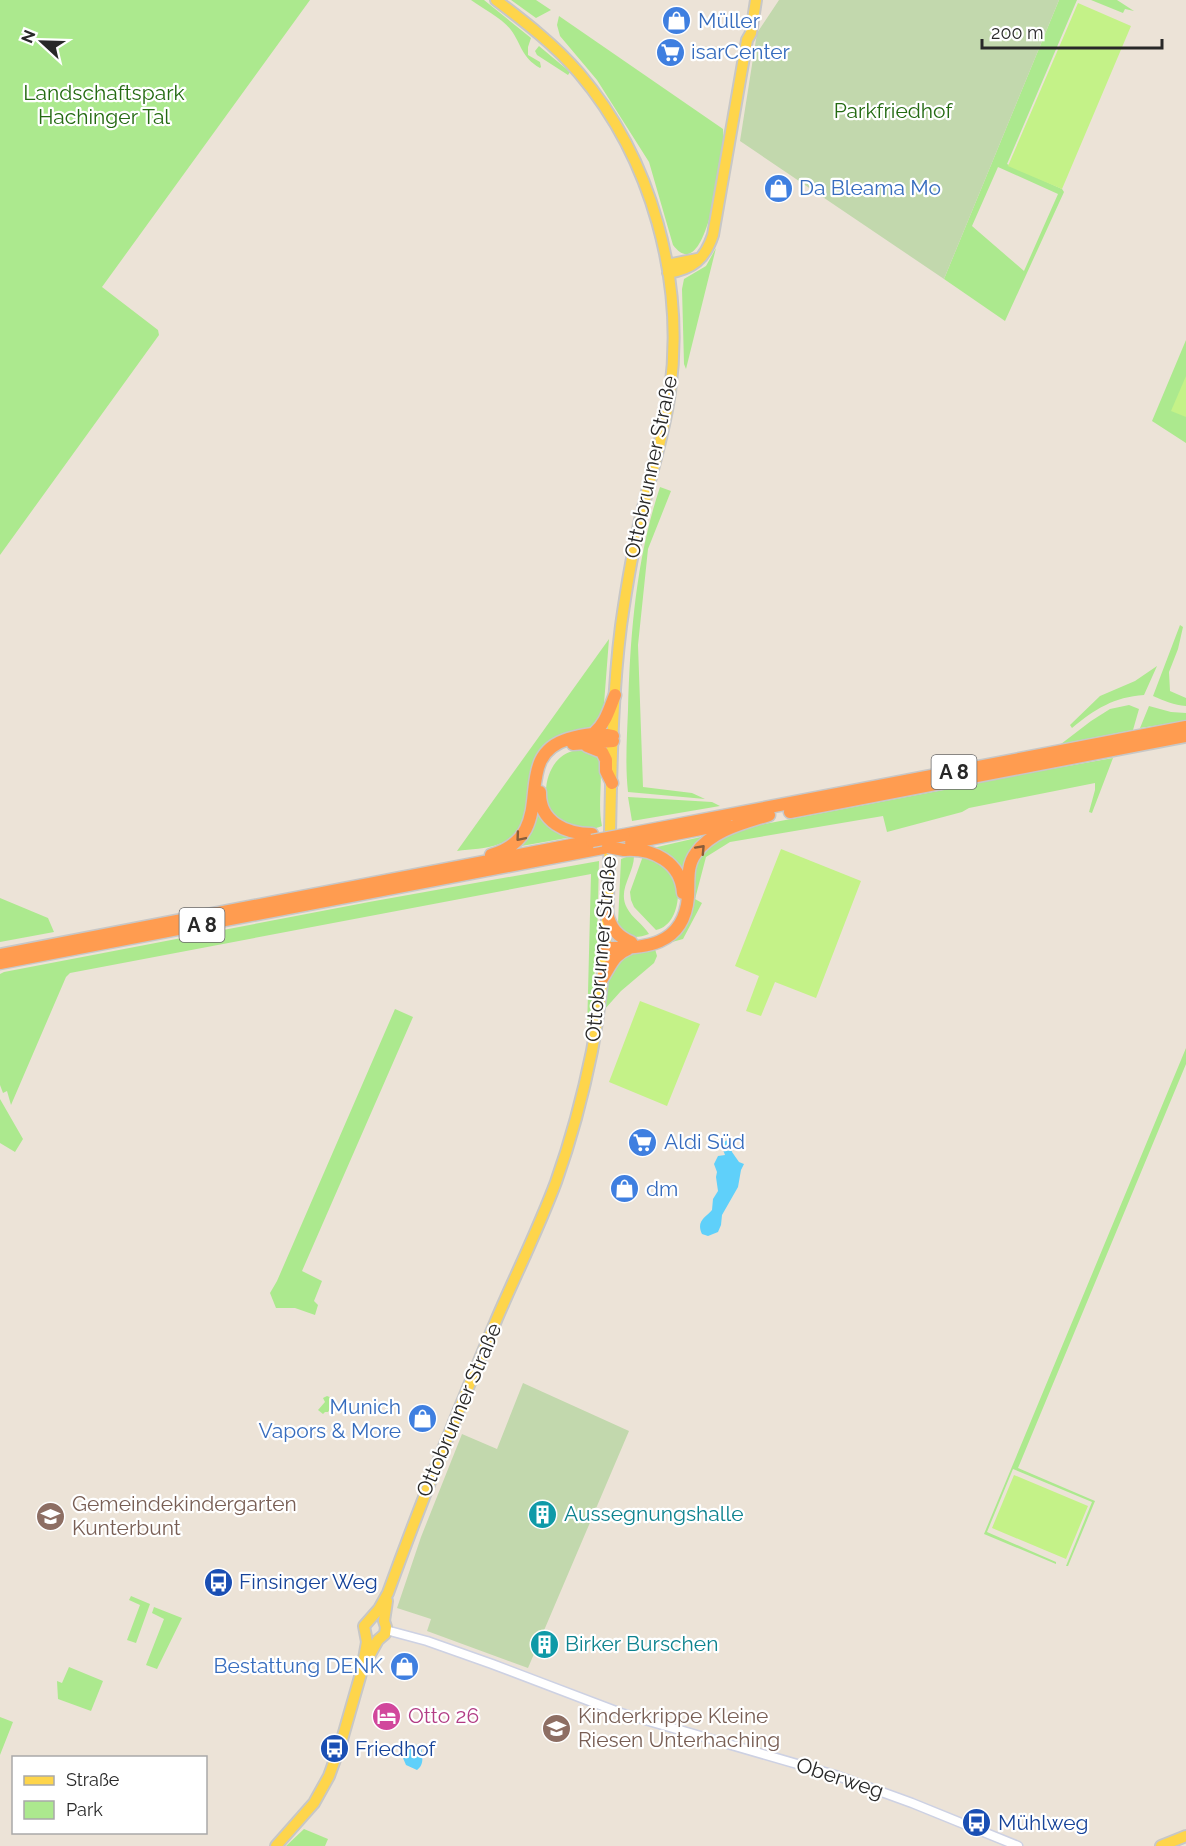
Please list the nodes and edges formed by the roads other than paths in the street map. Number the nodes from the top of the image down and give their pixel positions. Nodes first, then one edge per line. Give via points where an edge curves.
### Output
1 (496, 0) edge
2 (752, 0) edge
3 (756, 0) edge
4 (747, 40) junction
5 (700, 258) junction
6 (668, 269) junction
7 (684, 270) junction
8 (672, 298) junction
9 (615, 695) junction
10 (1186, 727) edge
11 (594, 733) junction
12 (1186, 736) edge
13 (613, 738) junction
14 (1138, 741) junction
15 (577, 744) junction
16 (1123, 744) junction
17 (612, 783) junction
18 (769, 815) junction
19 (626, 838) junction
20 (592, 842) junction
21 (429, 872) junction
22 (608, 914) junction
23 (605, 944) junction
24 (631, 945) junction
25 (0, 955) edge
26 (0, 963) edge
27 (602, 979) junction
28 (388, 1593) junction
29 (370, 1618) junction
30 (385, 1626) junction
31 (365, 1635) junction
32 (378, 1640) junction
33 (362, 1671) junction
34 (1186, 1836) edge
35 (276, 1846) edge
36 (1018, 1846) edge
37 (1161, 1846) edge

1 - 6 main road, Ottobrunner Straße via 579,73 625,140 641,172
2 - 4 main road
3 - 4 main road
4 - 5 main road via 713,235
5 - 6 main road
5 - 7 main road
6 - 7 main road
6 - 8 main road, Ottobrunner Straße
7 - 8 main road
8 - 9 main road, Ottobrunner Straße via 670,390 630,566
9 - 11 highway via 606,720
9 - 13 main road, Ottobrunner Straße
10 - 14 highway, A 8
11 - 13 highway
11 -> 21 highway via 562,741 541,761 529,825 513,845
12 - 14 highway, A 8
13 - 15 highway
13 - 17 main road, Ottobrunner Straße
14 - 16 highway, A 8
15 - 17 highway via 602,752
15 - 20 highway via 562,748 549,760 540,786 541,806 558,826
16 - 18 highway, A 8
16 - 19 highway, A 8
17 - 22 main road, Ottobrunner Straße
18 - 19 highway, A 8
24 -> 18 highway via 656,944 679,926 688,898 689,868 697,851 726,830
19 - 20 highway, A 8, bridge
19 - 20 highway, A 8, bridge via 608,847
19 - 24 highway via 668,862 683,888 681,906 670,929 652,940
20 - 21 highway, A 8
20 - 26 highway, A 8
21 - 25 highway, A 8
22 - 23 main road, Ottobrunner Straße
22 - 24 highway via 613,929
23 - 24 highway
23 - 27 main road, Ottobrunner Straße
24 - 27 highway via 613,959
27 - 28 main road, Ottobrunner Straße via 580,1106 555,1183 440,1452
28 - 29 main road, Ottobrunner Straße
28 - 30 main road, Ottobrunner Straße
29 - 30 main road via 378,1617
29 - 31 main road, Ottobrunner Straße via 364,1626
30 - 32 main road, Ottobrunner Straße via 384,1636
30 - 36 street, Oberweg via 631,1716 835,1775
31 - 32 main road
31 - 33 main road, Ottobrunner Straße
32 - 33 main road, Ottobrunner Straße
33 - 35 main road, Ottobrunner Straße via 324,1786
34 - 37 main road

